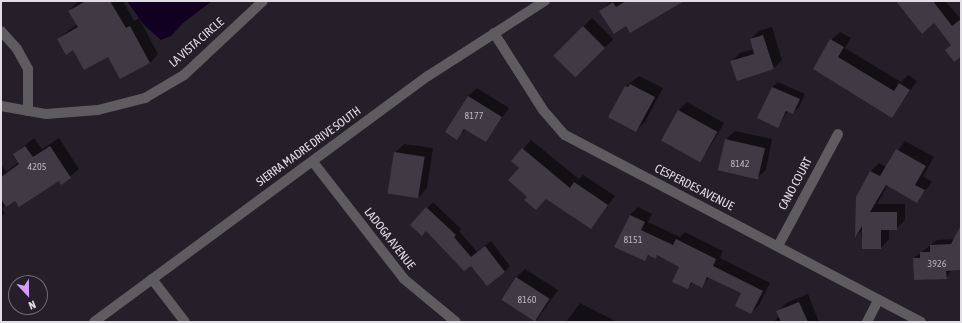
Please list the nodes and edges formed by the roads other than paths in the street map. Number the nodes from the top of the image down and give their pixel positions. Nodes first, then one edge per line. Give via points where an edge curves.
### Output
1 (263, 1) edge
2 (545, 1) edge
3 (1, 31) edge
4 (494, 33) junction
5 (1, 106) edge
6 (28, 111) junction
7 (838, 134) dead end
8 (313, 162) junction
9 (778, 246) junction
10 (152, 278) junction
11 (878, 300) junction
12 (94, 322) edge
13 (185, 322) edge
14 (456, 322) edge
15 (867, 322) edge
16 (921, 322) edge

1 - 6 street, LA VISTA CIRCLE via 184,75 145,98 98,110 46,114
2 - 4 street, SIERRA MADRE DRIVE SOUTH
3 - 6 street via 14,44 28,69
4 - 8 street, SIERRA MADRE DRIVE SOUTH via 428,76
4 - 9 street, CESPERDES AVENUE via 542,110 565,135
5 - 6 street, LA VISTA CIRCLE
7 - 9 street, CANO COURT
8 - 10 street, SIERRA MADRE DRIVE SOUTH
8 - 14 street, LADOGA AVENUE via 391,265 421,295
9 - 11 street, CESPERDES AVENUE
10 - 12 street, SIERRA MADRE DRIVE SOUTH
10 - 13 street
11 - 15 street
11 - 16 street, CESPERDES AVENUE

